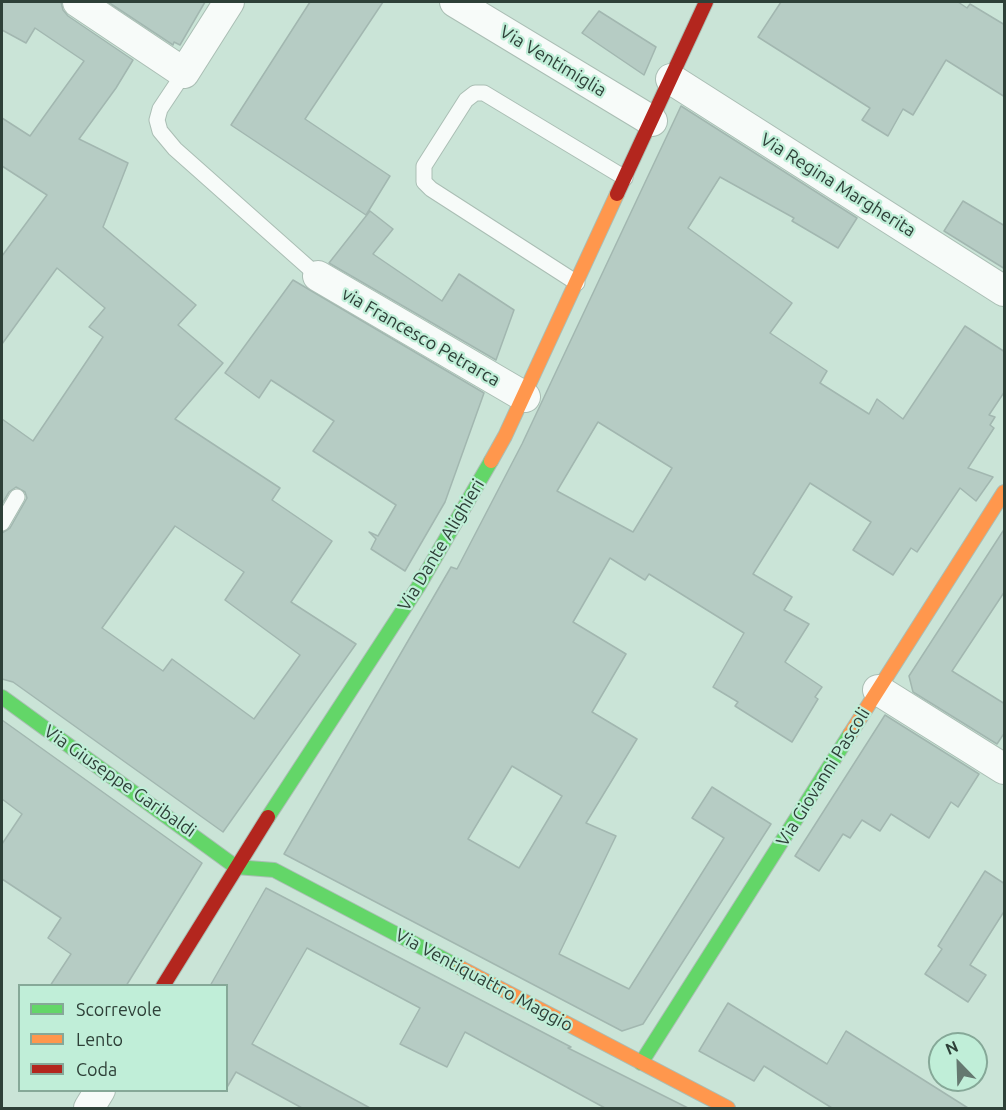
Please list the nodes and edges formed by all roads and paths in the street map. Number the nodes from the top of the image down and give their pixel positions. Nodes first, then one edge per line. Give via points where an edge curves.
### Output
1 (78, 2) edge
2 (229, 2) edge
3 (455, 2) edge
4 (706, 2) edge
5 (184, 73) junction
6 (671, 79) junction
7 (652, 121) junction
8 (625, 178) junction
9 (318, 276) joint
10 (577, 283) junction
11 (1005, 291) edge
12 (525, 397) junction
13 (1005, 492) edge
14 (17, 497) dead end
15 (2, 523) edge
16 (878, 690) junction
17 (2, 697) edge
18 (1005, 769) edge
19 (236, 867) junction
20 (164, 984) edge
21 (641, 1063) junction
22 (99, 1092) edge
23 (711, 1104) edge
24 (90, 1108) edge

1 - 5 street
2 - 5 street
3 - 7 street, Via Ventimiglia
4 - 6 street, Via Dante Alighieri
5 - 9 lane via 160,109 160,131 174,149
6 - 7 street, Via Dante Alighieri
6 - 11 street, Via Regina Margherita
7 - 8 street, Via Dante Alighieri
8 - 10 street, Via Dante Alighieri
8 - 10 lane via 484,93 475,93 466,100 424,166 424,182 431,189
9 - 12 street, via Francesco Petrarca
10 - 12 street, Via Dante Alighieri
12 - 19 street, Via Dante Alighieri via 418,587
13 - 16 street, Via Giovanni Pascoli
14 - 15 lane
16 - 18 street
16 - 21 street, Via Giovanni Pascoli
17 - 19 street, Via Giuseppe Garibaldi
19 - 20 street, Via Dante Alighieri
19 - 21 street, Via Ventiquattro Maggio via 274,870
21 - 23 street, Via Ventiquattro Maggio
22 - 24 street

